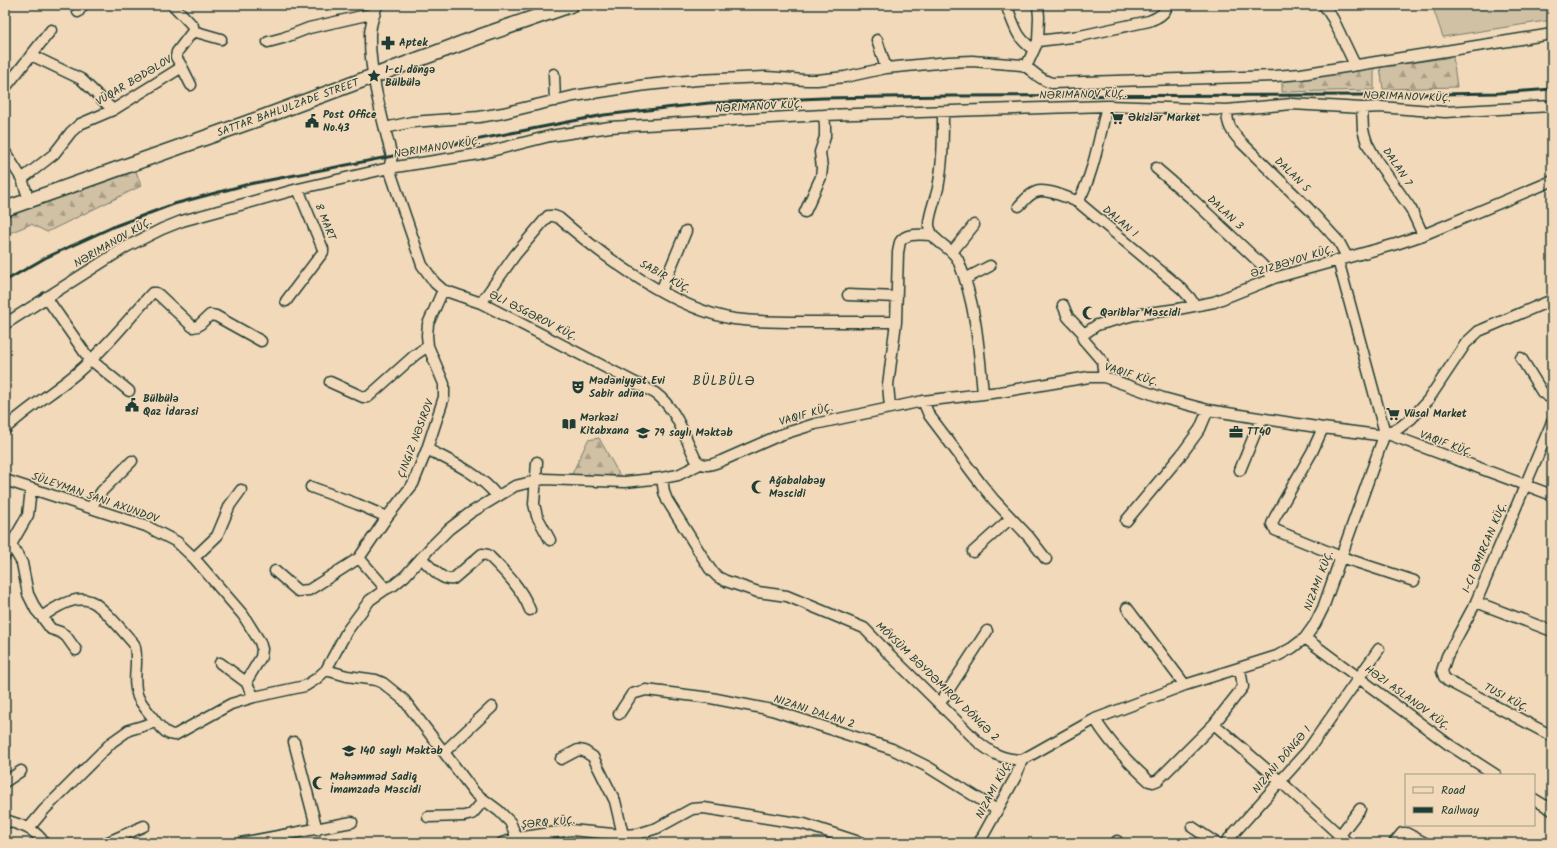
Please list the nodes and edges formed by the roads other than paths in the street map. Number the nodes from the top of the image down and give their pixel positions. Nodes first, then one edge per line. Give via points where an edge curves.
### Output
1 (173, 5) edge
2 (571, 5) edge
3 (1038, 5) edge
4 (1167, 5) edge
5 (1324, 5) edge
6 (376, 9) edge
7 (1008, 10) dead end
8 (51, 30) dead end
9 (193, 31) junction
10 (1552, 34) edge
11 (221, 39) dead end
12 (877, 40) dead end
13 (268, 42) dead end
14 (1036, 46) junction
15 (31, 55) junction
16 (1355, 65) junction
17 (1026, 67) junction
18 (182, 68) junction
19 (886, 68) junction
20 (554, 74) dead end
21 (374, 76) junction
22 (191, 85) dead end
23 (5, 88) edge
24 (555, 101) junction
25 (1107, 106) junction
26 (1552, 106) edge
27 (1362, 108) junction
28 (113, 110) junction
29 (1227, 110) junction
30 (943, 112) junction
31 (824, 115) junction
32 (385, 128) junction
33 (5, 152) edge
34 (8, 162) edge
35 (389, 168) junction
36 (1156, 168) dead end
37 (22, 179) junction
38 (1552, 181) edge
39 (298, 189) junction
40 (29, 200) junction
41 (1078, 202) junction
42 (1019, 206) dead end
43 (5, 209) edge
44 (805, 212) dead end
45 (974, 225) dead end
46 (686, 231) dead end
47 (932, 235) junction
48 (1423, 235) junction
49 (952, 252) junction
50 (1342, 258) junction
51 (990, 266) dead end
52 (1274, 278) junction
53 (965, 279) junction
54 (442, 290) junction
55 (661, 291) junction
56 (848, 295) dead end
57 (46, 297) junction
58 (897, 297) junction
59 (1552, 300) edge
60 (286, 301) dead end
61 (481, 302) junction
62 (1063, 305) dead end
63 (1195, 306) junction
64 (896, 322) junction
65 (5, 324) edge
66 (1084, 334) junction
67 (261, 341) dead end
68 (428, 346) junction
69 (1521, 358) dead end
70 (91, 360) junction
71 (1104, 377) junction
72 (330, 382) dead end
73 (129, 391) dead end
74 (983, 394) junction
75 (1552, 398) edge
76 (923, 401) junction
77 (890, 407) junction
78 (1208, 410) junction
79 (1262, 419) junction
80 (1552, 422) edge
81 (1323, 428) junction
82 (5, 429) edge
83 (1385, 433) junction
84 (427, 449) junction
85 (132, 461) dead end
86 (537, 462) dead end
87 (700, 464) junction
88 (1240, 470) dead end
89 (662, 478) junction
90 (5, 480) edge
91 (536, 480) junction
92 (1524, 485) junction
93 (311, 487) dead end
94 (30, 489) junction
95 (241, 490) dead end
96 (1552, 495) edge
97 (497, 496) junction
98 (90, 507) junction
99 (387, 517) junction
100 (1011, 518) junction
101 (1126, 521) dead end
102 (550, 540) dead end
103 (11, 544) junction
104 (973, 552) dead end
105 (5, 555) edge
106 (1341, 557) junction
107 (194, 558) junction
108 (359, 558) junction
109 (421, 558) junction
110 (1046, 559) dead end
111 (275, 571) dead end
112 (1414, 581) dead end
113 (386, 589) junction
114 (1476, 602) junction
115 (1127, 608) dead end
116 (530, 610) dead end
117 (42, 617) junction
118 (987, 631) dead end
119 (1552, 631) edge
120 (1304, 638) junction
121 (1379, 649) dead end
122 (76, 650) dead end
123 (220, 663) dead end
124 (1240, 669) junction
125 (326, 670) junction
126 (1358, 678) junction
127 (1448, 681) joint
128 (246, 682) junction
129 (1185, 685) junction
130 (254, 697) junction
131 (940, 703) junction
132 (492, 706) dead end
133 (619, 714) dead end
134 (1095, 719) junction
135 (156, 722) junction
136 (1214, 724) junction
137 (1552, 736) edge
138 (294, 742) dead end
139 (444, 752) junction
140 (561, 759) dead end
141 (1022, 760) junction
142 (21, 771) dead end
143 (1494, 774) edge
144 (1280, 781) junction
145 (5, 782) edge
146 (484, 800) junction
147 (1535, 800) edge
148 (1360, 809) dead end
149 (997, 810) junction
150 (1552, 810) edge
151 (428, 817) dead end
152 (5, 820) edge
153 (352, 822) dead end
154 (144, 826) dead end
155 (1192, 827) dead end
156 (29, 828) junction
157 (317, 830) junction
158 (623, 835) junction
159 (517, 838) junction
160 (1341, 841) edge
161 (44, 843) edge
162 (106, 843) edge
163 (241, 843) edge
164 (502, 843) edge
165 (862, 843) edge
166 (979, 843) edge
167 (1216, 843) edge
168 (1225, 843) edge
169 (1394, 843) edge
170 (1425, 843) edge

1 - 9 street via 193,26
2 - 21 main road, SATTAR BAHLULZADE STREET
3 - 14 street
4 - 14 street via 1160,16 1149,21
5 - 16 street
6 - 13 street
6 - 21 street via 370,34
7 - 14 street via 1022,41
8 - 15 street
9 - 11 street
9 - 18 street, VÜQAR BƏDƏLOV via 176,52
10 - 16 street, NƏRIMANOV KÜÇ.
12 - 19 street
14 - 17 street
15 - 23 street
15 - 28 street via 81,79
16 - 17 street, NƏRIMANOV KÜÇ. via 1275,76 1061,83 1044,81
17 - 19 street, NƏRIMANOV KÜÇ. via 972,61
18 - 22 street
18 - 28 street, VÜQAR BƏDƏLOV
19 - 24 street, NƏRIMANOV KÜÇ. via 845,77 804,81 765,76 673,82 591,93
20 - 24 street
21 - 32 street
21 - 40 main road, SATTAR BAHLULZADE STREET
24 - 32 street, NƏRIMANOV KÜÇ. via 479,117 412,122
25 - 29 street, NƏRIMANOV KÜÇ.
25 - 30 street, NƏRIMANOV KÜÇ.
25 - 41 street via 1090,176
26 - 27 street, NƏRIMANOV KÜÇ. via 1445,112
27 - 29 street, NƏRIMANOV KÜÇ. via 1292,104
27 - 48 street, DALAN 7 via 1363,130 1367,143 1411,209
28 - 37 street, VÜQAR BƏDƏLOV via 80,124 54,154
29 - 50 street, DALAN 5 via 1227,121 1232,131 1339,242
30 - 31 street, NƏRIMANOV KÜÇ.
30 - 47 street via 941,163 929,225
31 - 35 street, NƏRIMANOV KÜÇ. via 610,127 550,136 480,154
31 - 44 street via 825,131 820,152 821,177
32 - 35 street via 392,157
33 - 34 street
34 - 37 street
35 - 39 street, NƏRIMANOV KÜÇ.
35 - 54 street via 422,265
36 - 52 street, DALAN 3
37 - 40 street
38 - 48 street, ƏZIZBƏYOV KÜÇ.
39 - 57 street, NƏRIMANOV KÜÇ. via 182,221 162,229 120,251
39 - 60 street, 8 MART via 324,249
40 - 43 main road, SATTAR BAHLULZADE STREET
41 - 42 street, DALAN 1 via 1044,191 1036,191
41 - 63 street, DALAN 1 via 1182,289
45 - 49 street
46 - 55 street
47 - 49 street
47 - 58 street via 912,235 900,242
48 - 50 street, ƏZIZBƏYOV KÜÇ.
49 - 53 street
50 - 52 street, ƏZIZBƏYOV KÜÇ.
50 - 83 street
51 - 53 street
52 - 63 street, ƏZIZBƏYOV KÜÇ. via 1214,302
53 - 74 street via 978,335
54 - 61 street, ƏLI ƏSGƏROV KÜÇ.
54 - 68 street, ÇINGIZ NƏSIROV via 428,324
55 - 61 street, SABIR KÜÇ. via 612,261 559,218 548,216 515,255
55 - 64 street, SABIR KÜÇ. via 697,308 734,319 798,323
56 - 58 street
57 - 65 street, NƏRIMANOV KÜÇ.
57 - 70 street
58 - 64 street
59 - 83 street via 1473,336 1419,411 1399,428
61 - 87 street, ƏLI ƏSGƏROV KÜÇ. via 655,393 672,409
62 - 66 street via 1068,317
63 - 66 street, ƏZIZBƏYOV KÜÇ. via 1134,315 1097,325
64 - 77 street via 888,385
66 - 71 street via 1085,343 1102,361
67 - 70 street via 216,316 210,315 198,326 193,327 156,293 152,293
68 - 72 street via 368,397
68 - 84 street, ÇINGIZ NƏSIROV via 446,391
69 - 75 street via 1542,392
70 - 73 street
70 - 82 street
71 - 74 street, VAQIF KÜÇ. via 1089,377
71 - 78 street, VAQIF KÜÇ. via 1163,398
74 - 76 street, VAQIF KÜÇ.
76 - 77 street, VAQIF KÜÇ.
76 - 100 street via 929,415 951,445
77 - 87 street, VAQIF KÜÇ. via 797,428 711,465
78 - 79 street, VAQIF KÜÇ.
78 - 101 street via 1200,429
79 - 81 street, VAQIF KÜÇ.
79 - 88 street
80 - 92 street, 1-CI ƏMIRCAN KÜÇ.
81 - 83 street, VAQIF KÜÇ. via 1372,435
81 - 106 street via 1272,524 1282,534
83 - 92 street, VAQIF KÜÇ.
83 - 106 street, NIZAMI KÜÇ.
84 - 97 street via 486,483
84 - 99 street, ÇINGIZ NƏSIROV via 413,484
85 - 98 street
86 - 91 street
87 - 89 street, VAQIF KÜÇ. via 678,475
89 - 91 street, VAQIF KÜÇ. via 625,482 544,478
89 - 131 street, MÖVSÜM BƏYDƏMIROV DÖNGƏ 2 via 667,500 710,569 718,577 758,592 787,596 864,628
90 - 94 street, SÜLEYMAN SANI AXUNDOV
91 - 97 street, VAQIF KÜÇ. via 515,486
91 - 102 street via 536,516
92 - 96 street, VAQIF KÜÇ.
92 - 114 street, 1-CI ƏMIRCAN KÜÇ.
93 - 99 street
94 - 98 street, SÜLEYMAN SANI AXUNDOV
94 - 103 street via 28,515
95 - 107 street via 230,505 217,536
97 - 109 street, VAQIF KÜÇ. via 449,529
98 - 107 street, SÜLEYMAN SANI AXUNDOV via 146,526 177,542
99 - 108 street, ÇINGIZ NƏSIROV
100 - 104 street
100 - 110 street
103 - 105 street
103 - 117 street via 22,563 28,594
106 - 112 street
106 - 120 street, NIZAMI KÜÇ. via 1323,608
107 - 128 street, SÜLEYMAN SANI AXUNDOV via 243,615 260,642 261,657
108 - 111 street, ÇINGIZ NƏSIROV via 309,590 298,591
108 - 113 street
109 - 113 street, VAQIF KÜÇ. via 394,585
109 - 116 street via 443,578 450,580 482,554 488,554 514,582
113 - 125 street, VAQIF KÜÇ. via 370,600 346,631
114 - 119 street
114 - 127 street, 1-CI ƏMIRCAN KÜÇ. via 1447,656 1442,671
115 - 129 street
117 - 122 street via 51,629 66,636
117 - 135 street via 72,600 90,601 100,607 134,644 137,651 138,696
118 - 131 street
120 - 124 street, NIZAMI KÜÇ. via 1277,656
120 - 126 street, HƏZI ASLANOV KÜÇ.
121 - 126 street, NIZANI DÖNGƏ 1
123 - 128 street
124 - 129 street, NIZAMI KÜÇ.
124 - 136 street via 1243,687
125 - 130 street via 305,686
125 - 139 street, ŞƏRQ KÜÇ. via 383,683 404,700
126 - 143 street, HƏZI ASLANOV KÜÇ. via 1448,744
126 - 144 street, NIZANI DÖNGƏ 1 via 1308,750
127 - 137 street, TUSI KÜÇ.
128 - 130 street
129 - 134 street, NIZAMI KÜÇ.
130 - 135 street via 231,704 175,734 165,732
131 - 141 street, MÖVSÜM BƏYDƏMIROV DÖNGƏ 2 via 987,749 1001,757
132 - 139 street
133 - 149 street, NIZANI DALAN 2 via 632,694 646,690 711,698 772,710 892,749
134 - 136 street via 1119,751 1139,772 1153,782
134 - 141 street, NIZAMI KÜÇ.
135 - 156 street via 129,730 112,742 49,804
136 - 144 street
138 - 157 street
139 - 146 street, ŞƏRQ KÜÇ. via 475,793
140 - 158 street via 578,750 593,758 615,801
141 - 149 street, NIZAMI KÜÇ.
142 - 145 street
144 - 160 street
144 - 168 street, NIZANI DÖNGƏ 1
146 - 151 street via 472,814
146 - 159 street, ŞƏRQ KÜÇ. via 510,822
147 - 150 street
148 - 160 street
149 - 166 street, NIZAMI KÜÇ.
152 - 156 street
153 - 157 street
154 - 162 street
155 - 167 street
156 - 161 street
157 - 163 street
158 - 159 street, ŞƏRQ KÜÇ. via 571,830
158 - 165 street, ŞƏRQ KÜÇ. via 638,834 657,828 692,809 704,808 804,824
159 - 164 street
169 - 170 street via 1402,833

